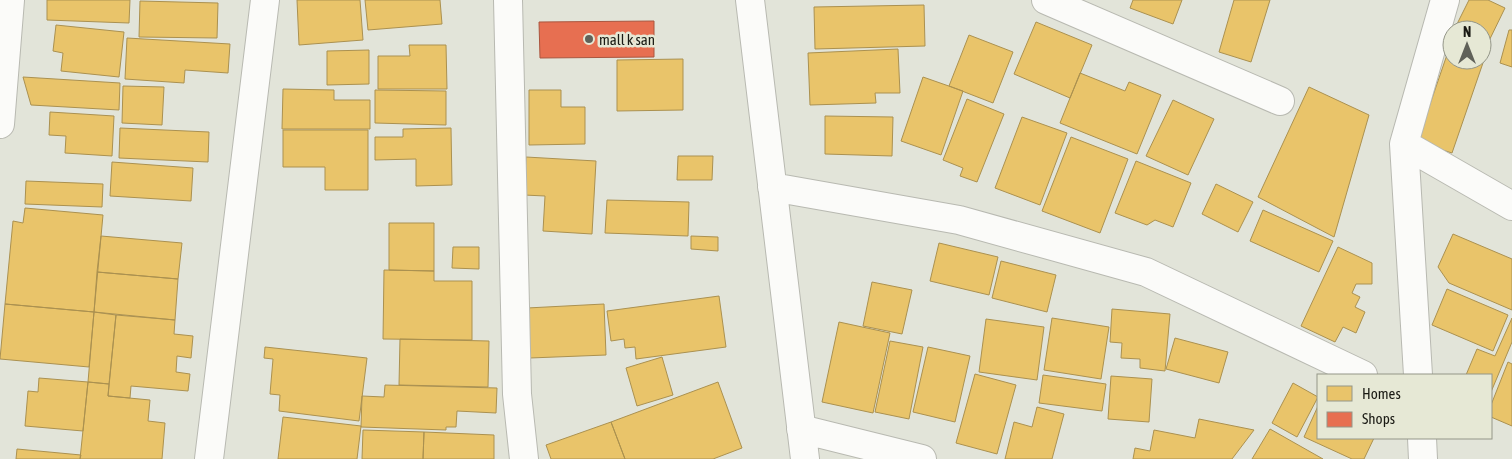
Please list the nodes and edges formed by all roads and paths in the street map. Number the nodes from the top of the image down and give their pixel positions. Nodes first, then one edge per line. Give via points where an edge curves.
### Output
1 (10, 0) edge
2 (265, 0) edge
3 (508, 0) edge
4 (750, 0) edge
5 (1046, 0) edge
6 (1445, 0) edge
7 (2, 89) edge
8 (1280, 101) dead end
9 (0, 124) edge
10 (1404, 144) junction
11 (772, 187) junction
12 (1512, 206) edge
13 (1361, 374) edge
14 (1418, 374) edge
15 (801, 429) junction
16 (1422, 439) edge
17 (209, 459) edge
18 (524, 459) edge
19 (805, 459) edge
20 (922, 459) edge
21 (1423, 459) edge

1 - 7 street
2 - 17 street
3 - 18 street via 518,394
4 - 11 street
5 - 8 street
6 - 10 street
7 - 9 street
10 - 12 street
10 - 14 street
11 - 13 street via 959,220 1146,272
11 - 15 street
15 - 19 street
15 - 20 street
16 - 21 street

